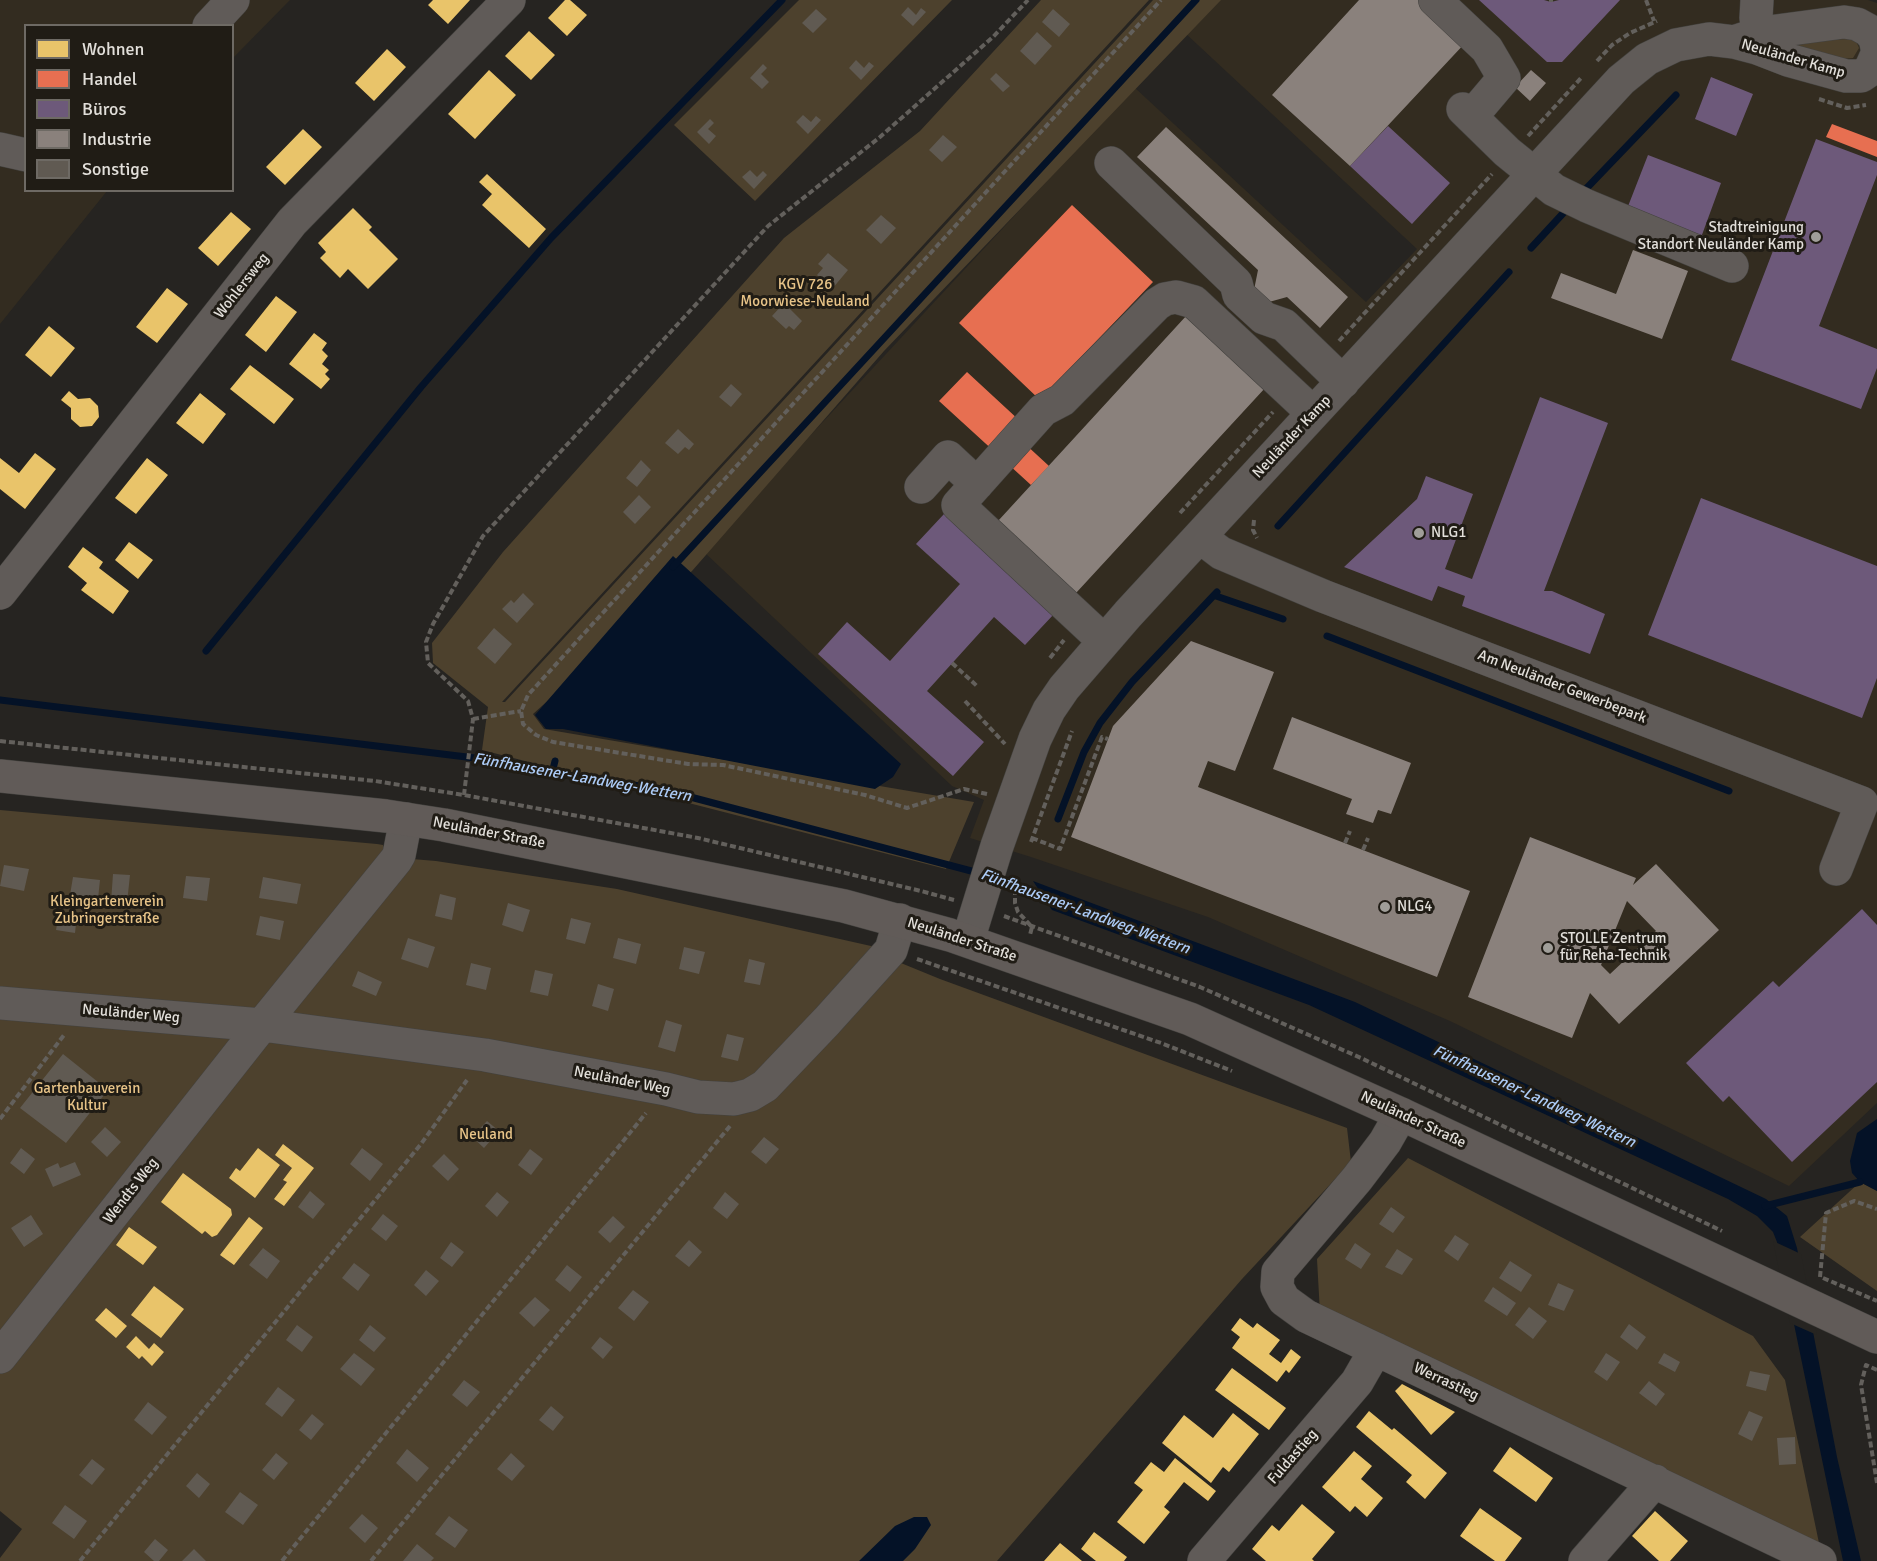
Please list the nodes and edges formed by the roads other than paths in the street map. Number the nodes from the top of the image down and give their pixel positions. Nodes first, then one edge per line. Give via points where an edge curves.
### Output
1 (509, 0) edge
2 (1435, 0) edge
3 (1757, 0) edge
4 (1747, 38) junction
5 (1872, 72) edge
6 (0, 149) edge
7 (24, 155) edge
8 (1111, 163) dead end
9 (1544, 182) junction
10 (1732, 266) dead end
11 (1343, 382) junction
12 (1313, 413) junction
13 (977, 484) junction
14 (921, 487) dead end
15 (1210, 545) junction
16 (0, 593) edge
17 (1104, 640) junction
18 (0, 776) edge
19 (406, 819) junction
20 (1836, 869) dead end
21 (895, 935) junction
22 (968, 940) junction
23 (0, 1003) edge
24 (262, 1024) junction
25 (1401, 1114) junction
26 (1871, 1333) edge
27 (1376, 1349) junction
28 (0, 1357) edge
29 (1655, 1481) junction
30 (1204, 1561) edge
31 (1585, 1561) edge
32 (1820, 1561) edge

1 - 16 street, Wohlersweg via 292,222
2 - 9 street via 1487,49 1504,78 1467,113
3 - 4 street via 1756,18
4 - 5 street, Neuländer Kamp via 1818,69 1846,76
4 - 5 street, Neuländer Kamp via 1844,22 1857,24 1875,38
4 - 9 street, Neuländer Kamp via 1676,45 1647,59 1621,80
6 - 7 street
8 - 11 street via 1236,283 1239,295 1264,318 1284,325
9 - 10 street via 1587,206
9 - 11 street, Neuländer Kamp
11 - 12 street, Neuländer Kamp
12 - 13 street via 1194,302 1172,297 1157,304 1062,400 1043,410
12 - 15 street, Neuländer Kamp
13 - 14 street via 948,457
13 - 17 street via 958,505
15 - 17 street, Neuländer Kamp
15 - 20 street, Am Neuländer Gewerbepark via 1323,596 1862,803
17 - 22 street, Neuländer Kamp via 1064,688 1035,740
18 - 19 main road, Neuländer Straße
19 - 21 main road, Neuländer Straße via 503,835 844,906
19 - 24 street via 396,860
21 - 22 main road, Neuländer Straße
21 - 24 street, Neuländer Weg via 765,1086 734,1099 698,1097 485,1055
22 - 25 main road, Neuländer Straße via 1190,1019
23 - 24 street, Neuländer Weg
24 - 28 street, Wendts Weg
25 - 26 main road, Neuländer Straße
25 - 27 street, Werrastieg via 1385,1143 1357,1179 1282,1265 1276,1281 1284,1300 1296,1310
27 - 29 street, Werrastieg
27 - 30 street, Fuldastieg via 1357,1382
29 - 31 street
29 - 32 street, Werrastieg

